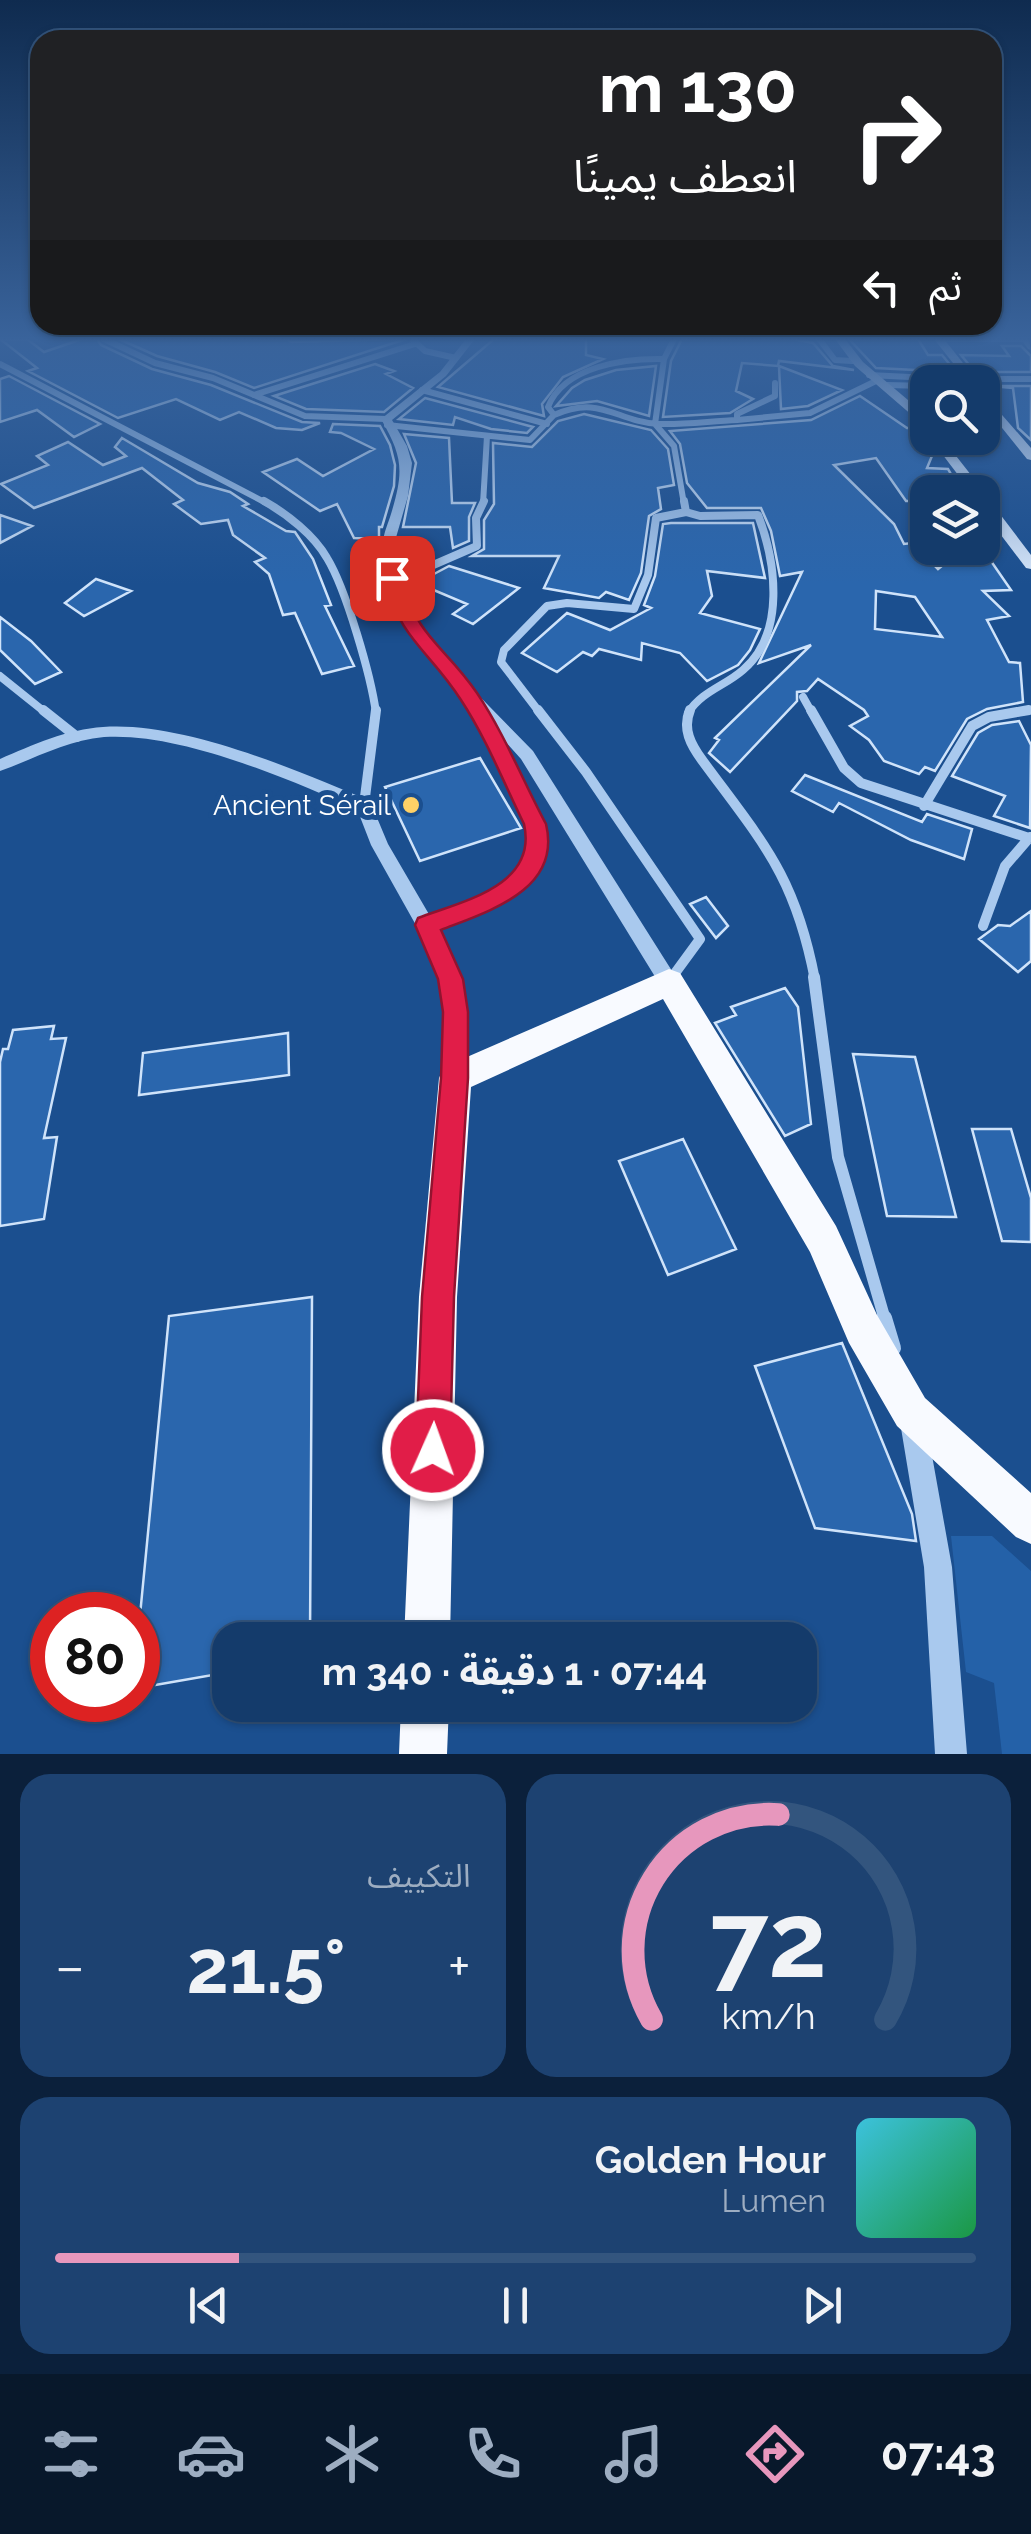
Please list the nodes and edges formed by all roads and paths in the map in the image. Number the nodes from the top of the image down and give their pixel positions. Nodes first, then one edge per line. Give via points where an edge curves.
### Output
1 (112, 421) edge
2 (367, 421) edge
3 (535, 421) edge
4 (550, 421) edge
5 (646, 421) edge
6 (655, 421) edge
7 (720, 421) edge
8 (1003, 421) edge
9 (387, 422) junction
10 (547, 424) junction
11 (655, 424) junction
12 (487, 436) junction
13 (949, 455) edge
14 (1031, 456) edge
15 (964, 475) edge
16 (686, 512) junction
17 (1000, 524) edge
18 (1031, 565) edge
19 (394, 591) junction
20 (0, 676) edge
21 (469, 696) junction
22 (803, 697) dead end
23 (1031, 710) edge
24 (77, 736) junction
25 (0, 765) edge
26 (364, 805) junction
27 (924, 806) junction
28 (1030, 838) edge
29 (427, 925) junction
30 (983, 926) dead end
31 (668, 982) junction
32 (455, 1078) junction
33 (911, 1412) junction
34 (1031, 1522) edge
35 (428, 1622) edge
36 (425, 1722) edge
37 (424, 1754) edge
38 (952, 1754) edge

1 - 26 street via 276,508 329,560 376,710
2 - 9 street
3 - 10 street
4 - 10 street
5 - 11 street
6 - 11 street
7 - 11 street
8 - 14 main road
9 - 12 street
9 - 19 street via 406,463 389,540
10 - 12 street via 530,440
11 - 16 street via 676,454
12 - 19 street via 477,546 424,569
13 - 15 main road
16 - 31 street via 656,518 648,575 634,609 547,606 504,650 501,662 700,939
16 - 33 street via 758,515 764,530 771,599 762,648 696,703 686,727 693,748 781,870 798,911 838,1161
17 - 18 main road
19 - 21 street via 419,639
20 - 24 street
21 - 29 street via 535,824 536,860 496,898
21 - 31 street via 526,755
22 - 27 street via 852,776
23 - 27 street via 972,726
24 - 25 street
24 - 26 street via 136,732 168,738
26 - 29 street
27 - 28 street
28 - 30 street via 1006,860
29 - 32 street via 450,979
31 - 32 highway
31 - 33 highway via 824,1239 863,1329
32 - 35 highway via 438,1297
33 - 34 highway
33 - 38 street via 938,1567
36 - 37 highway

